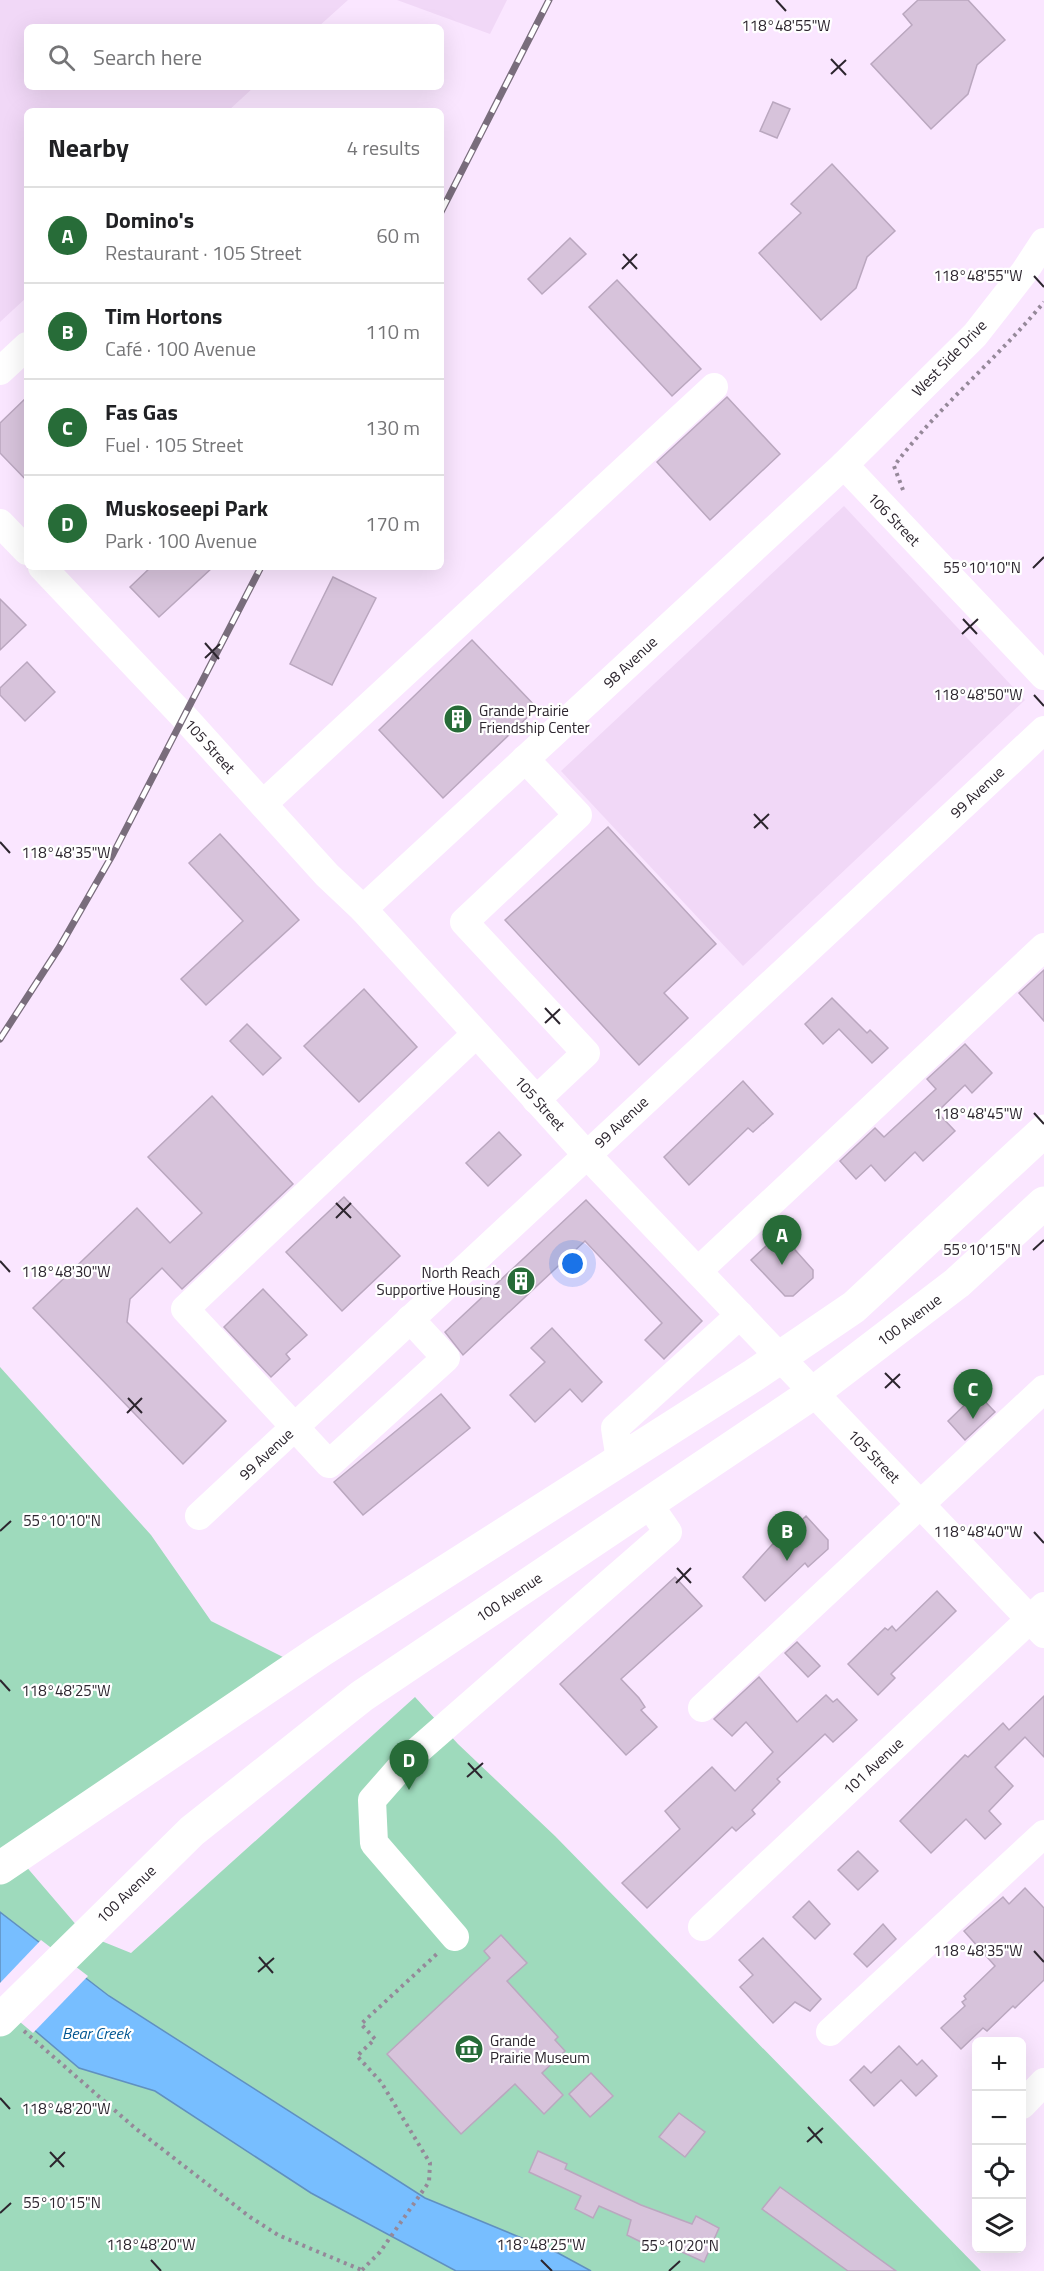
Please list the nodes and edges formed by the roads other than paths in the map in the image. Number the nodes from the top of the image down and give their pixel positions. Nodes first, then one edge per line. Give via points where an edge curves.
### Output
1 (1044, 242) edge
2 (24, 349) edge
3 (0, 371) edge
4 (714, 387) dead end
5 (844, 465) junction
6 (0, 523) edge
7 (24, 548) edge
8 (45, 570) edge
9 (1044, 676) edge
10 (1044, 730) edge
11 (525, 759) junction
12 (263, 804) junction
13 (363, 909) junction
14 (1044, 947) edge
15 (476, 1034) junction
16 (536, 1100) junction
17 (1044, 1131) edge
18 (586, 1155) junction
19 (1044, 1203) edge
20 (698, 1271) junction
21 (740, 1315) junction
22 (410, 1319) junction
23 (780, 1357) junction
24 (1044, 1389) edge
25 (813, 1393) junction
26 (295, 1426) junction
27 (620, 1460) junction
28 (648, 1503) junction
29 (920, 1505) junction
30 (199, 1516) dead end
31 (1039, 1619) edge
32 (702, 1708) dead end
33 (1044, 1834) edge
34 (9, 1862) edge
35 (702, 1927) dead end
36 (455, 1938) road end
37 (8, 2022) edge
38 (830, 2032) dead end
39 (1044, 2082) edge
40 (1026, 2101) edge

1 - 5 street, West Side Drive via 975,335
2 - 3 street
4 - 12 street
5 - 9 street, 106 Street
5 - 11 street, 98 Avenue
6 - 7 street
8 - 12 street, 105 Street
10 - 18 street, 99 Avenue
11 - 13 street, 98 Avenue
11 - 16 street via 578,815 464,922 586,1053
12 - 13 street, 105 Street
13 - 15 street, 105 Street
14 - 20 street
15 - 16 street, 105 Street
15 - 26 street via 185,1309
16 - 18 street, 105 Street
17 - 23 main road via 854,1307
18 - 20 street, 105 Street
18 - 22 street, 99 Avenue
19 - 25 main road, 100 Avenue via 957,1283
20 - 21 street, 105 Street
21 - 23 street, 105 Street
21 - 27 street via 615,1428
22 - 26 street, 99 Avenue
22 - 26 street via 446,1358 329,1464
23 - 25 street, 105 Street
23 - 27 main road
24 - 29 street
25 - 28 main road, 100 Avenue
25 - 29 street, 105 Street
26 - 30 street, 99 Avenue
27 - 34 main road via 322,1650
28 - 36 street via 668,1532 408,1759 372,1800 374,1843
28 - 37 main road, 100 Avenue via 362,1696 192,1831 84,1935
29 - 31 street, 105 Street
29 - 32 street
31 - 35 street, 101 Avenue
33 - 38 street
39 - 40 street

